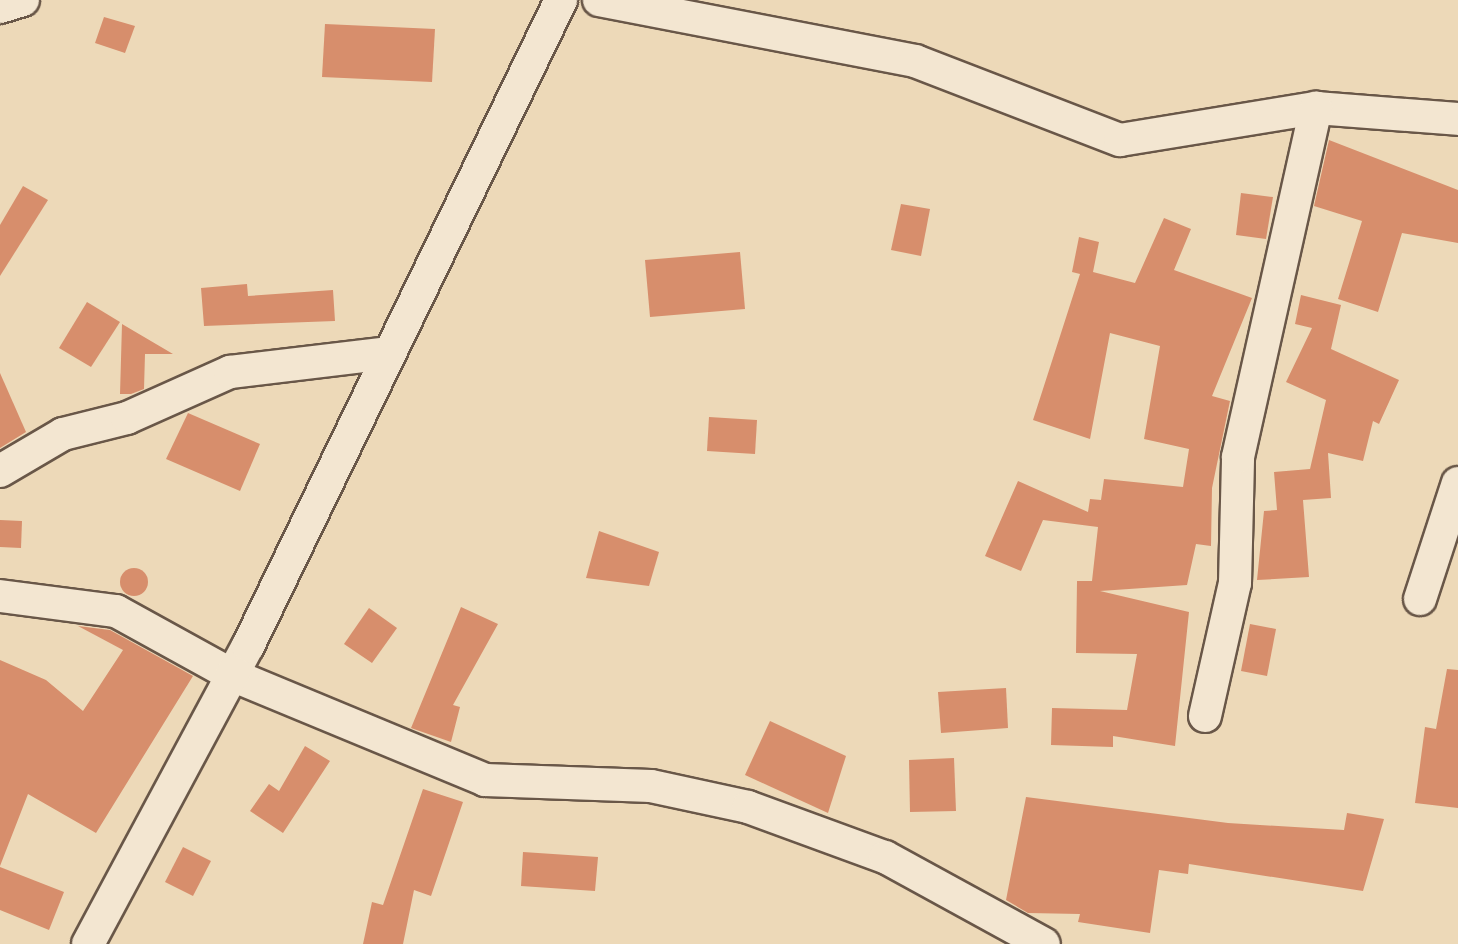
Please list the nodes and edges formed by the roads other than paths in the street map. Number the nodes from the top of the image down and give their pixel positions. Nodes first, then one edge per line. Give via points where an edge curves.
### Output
1 (24, 0) edge
2 (561, 0) edge
3 (599, 0) edge
4 (0, 7) edge
5 (1316, 108) junction
6 (1458, 119) edge
7 (390, 353) junction
8 (0, 471) edge
9 (1458, 483) edge
10 (0, 596) edge
11 (1420, 599) dead end
12 (232, 675) junction
13 (1205, 716) dead end
14 (88, 944) edge
15 (1044, 944) edge

1 - 4 street
2 - 7 street
3 - 5 street via 915,61 1120,140
5 - 6 street
5 - 13 street via 1241,441 1235,583
7 - 8 street via 230,372 127,418 63,434
7 - 12 street
9 - 11 street
10 - 12 street via 116,612
12 - 14 street
12 - 15 street via 485,780 652,786 748,807 885,856

